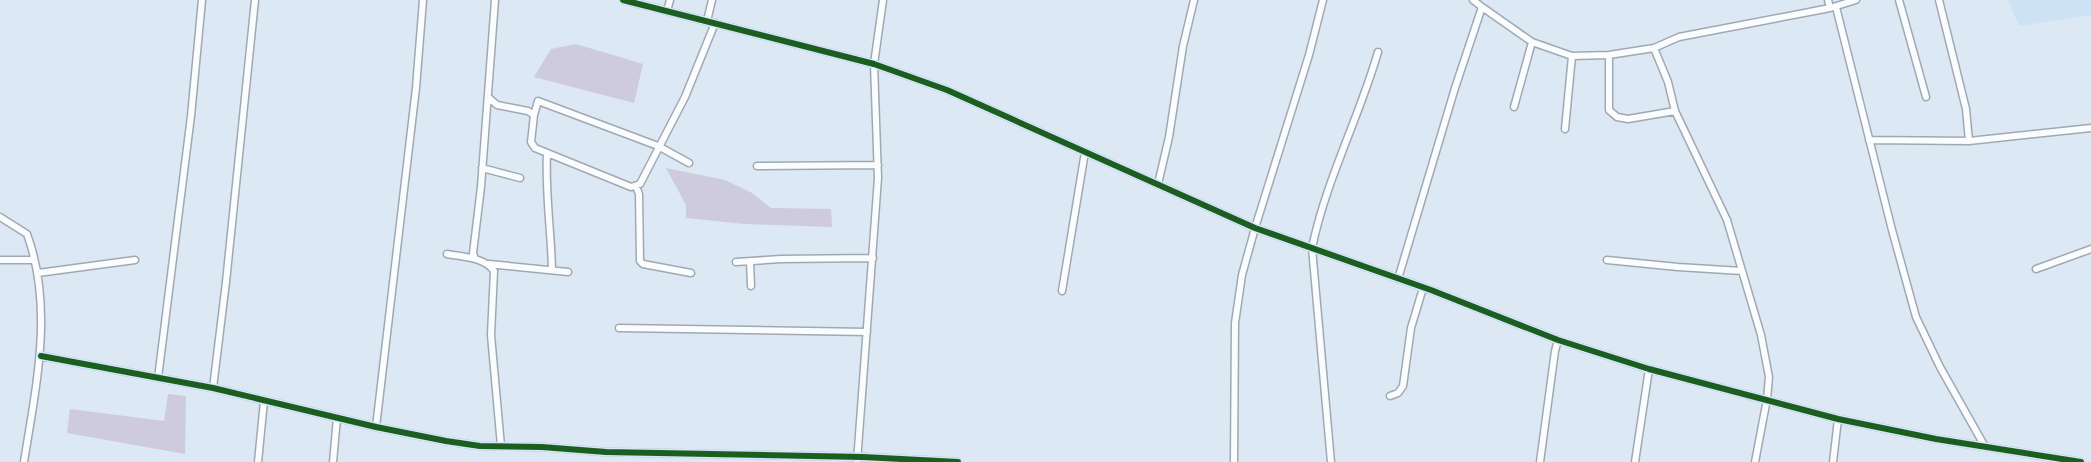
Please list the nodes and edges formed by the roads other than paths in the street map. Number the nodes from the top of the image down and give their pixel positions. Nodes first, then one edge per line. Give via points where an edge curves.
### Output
1 (202, 0) edge
2 (254, 0) edge
3 (422, 0) edge
4 (495, 0) edge
5 (623, 0) edge
6 (670, 0) edge
7 (712, 0) edge
8 (883, 0) edge
9 (1194, 0) edge
10 (1323, 0) edge
11 (1473, 0) edge
12 (1828, 0) edge
13 (1856, 0) edge
14 (1899, 0) edge
15 (1939, 0) edge
16 (1482, 7) junction
17 (1833, 8) junction
18 (667, 11) junction
19 (706, 21) junction
20 (715, 24) junction
21 (1532, 42) junction
22 (1654, 48) junction
23 (1378, 52) dead end
24 (1609, 55) junction
25 (1572, 56) junction
26 (874, 64) junction
27 (488, 97) junction
28 (1926, 97) dead end
29 (1514, 107) dead end
30 (1675, 111) junction
31 (534, 115) junction
32 (2091, 128) edge
33 (1565, 129) dead end
34 (1869, 140) junction
35 (1969, 141) junction
36 (660, 147) junction
37 (1085, 152) junction
38 (547, 153) junction
39 (689, 163) dead end
40 (878, 165) junction
41 (757, 166) dead end
42 (482, 168) junction
43 (520, 178) dead end
44 (1158, 184) junction
45 (636, 186) junction
46 (0, 217) edge
47 (1255, 228) junction
48 (1312, 248) junction
49 (2091, 249) edge
50 (447, 254) dead end
51 (873, 258) junction
52 (474, 259) junction
53 (0, 260) edge
54 (34, 260) junction
55 (135, 260) dead end
56 (1607, 260) dead end
57 (750, 261) junction
58 (736, 262) dead end
59 (489, 264) junction
60 (2036, 269) dead end
61 (552, 270) junction
62 (1742, 271) junction
63 (568, 272) dead end
64 (38, 273) junction
65 (691, 274) dead end
66 (1398, 279) junction
67 (751, 286) dead end
68 (1423, 288) junction
69 (1062, 291) dead end
70 (619, 328) dead end
71 (867, 332) junction
72 (1558, 340) junction
73 (40, 356) junction
74 (1649, 369) junction
75 (158, 378) junction
76 (213, 388) junction
77 (1390, 396) dead end
78 (1767, 399) junction
79 (264, 401) junction
80 (337, 418) junction
81 (1838, 419) junction
82 (376, 427) junction
83 (501, 446) junction
84 (1984, 446) junction
85 (857, 460) edge
86 (24, 462) edge
87 (258, 462) edge
88 (333, 462) edge
89 (958, 462) edge
90 (1234, 462) edge
91 (1331, 462) edge
92 (1540, 462) edge
93 (1635, 462) edge
94 (1755, 462) edge
95 (1833, 462) edge
96 (2081, 462) edge

1 - 75 street
2 - 76 street
3 - 82 street via 416,88
4 - 27 street
5 - 18 street
6 - 18 street
7 - 19 street
8 - 26 street
9 - 44 street
10 - 47 street
11 - 16 street
12 - 17 street
13 - 17 street
14 - 28 street
15 - 35 street via 1966,109
16 - 21 street
16 - 66 street
17 - 22 street via 1679,37
17 - 34 street
18 - 19 street
19 - 20 street
20 - 26 street
20 - 36 street
21 - 25 street
21 - 29 street
22 - 24 street
22 - 30 street via 1668,82
23 - 48 street via 1367,90 1317,221
24 - 25 street
24 - 30 street via 1609,110 1617,117 1628,119
25 - 33 street
26 - 37 street via 948,90
26 - 40 street
27 - 31 street via 497,105
27 - 42 street
30 - 62 street via 1723,209
31 - 36 street via 538,101
31 - 38 street via 531,142
32 - 35 street
34 - 35 street
34 - 84 street via 1916,317
36 - 39 street
36 - 45 street
37 - 44 street
37 - 69 street
38 - 45 street via 630,187
38 - 61 street
40 - 41 street
40 - 51 street
42 - 43 street
42 - 52 street
44 - 47 street
45 - 65 street via 640,194 640,261
46 - 54 street via 27,234
47 - 48 street
47 - 90 street via 1242,275 1235,323
48 - 66 street
48 - 91 street
49 - 60 street
50 - 52 street
51 - 57 street
51 - 71 street
52 - 59 street
53 - 54 street
54 - 64 street
55 - 64 street
56 - 62 street
57 - 58 street
57 - 67 street
59 - 61 street
59 - 83 street via 494,271 491,335
61 - 63 street
62 - 78 street via 1761,335 1769,377
64 - 73 street
66 - 68 street
68 - 72 street
68 - 77 street via 1411,328 1403,386
70 - 71 street
71 - 85 street
72 - 74 street
72 - 92 street
73 - 75 street
73 - 86 street
74 - 78 street
74 - 93 street
75 - 76 street
76 - 79 street
78 - 81 street
78 - 94 street
79 - 80 street
79 - 87 street
80 - 82 street
80 - 88 street
81 - 84 street
81 - 95 street
82 - 83 street via 446,441
83 - 85 street
84 - 96 street
85 - 89 street

